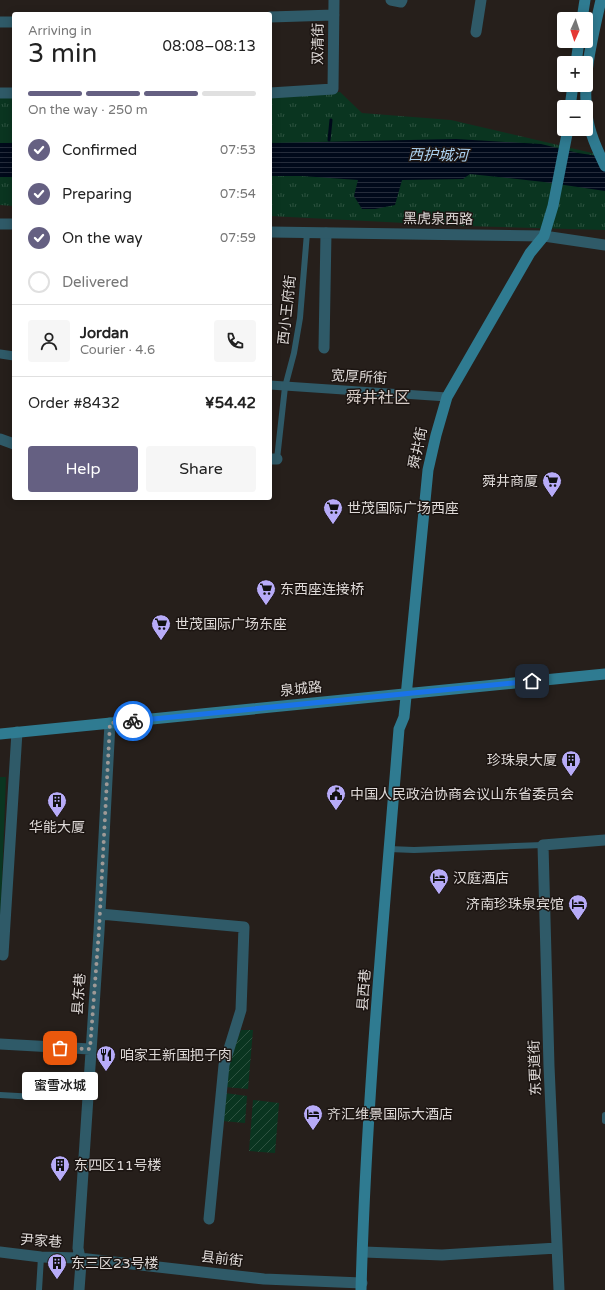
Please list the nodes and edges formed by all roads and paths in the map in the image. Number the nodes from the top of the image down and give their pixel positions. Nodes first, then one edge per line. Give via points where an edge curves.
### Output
1 (334, 0) edge
2 (391, 0) edge
3 (402, 0) edge
4 (481, 0) edge
5 (585, 0) edge
6 (601, 0) edge
7 (583, 12) edge
8 (334, 15) junction
9 (272, 16) edge
10 (0, 22) edge
11 (12, 22) edge
12 (476, 32) dead end
13 (0, 93) edge
14 (12, 93) edge
15 (272, 94) edge
16 (586, 100) edge
17 (567, 136) edge
18 (592, 136) edge
19 (605, 166) edge
20 (0, 224) edge
21 (12, 224) edge
22 (272, 232) edge
23 (307, 233) junction
24 (326, 233) junction
25 (544, 236) junction
26 (605, 245) edge
27 (324, 348) dead end
28 (0, 354) edge
29 (12, 356) edge
30 (272, 385) edge
31 (284, 387) junction
32 (447, 397) junction
33 (0, 439) edge
34 (12, 443) edge
35 (274, 459) edge
36 (605, 674) edge
37 (406, 694) junction
38 (110, 723) junction
39 (17, 732) junction
40 (0, 734) edge
41 (605, 840) edge
42 (543, 845) junction
43 (390, 849) junction
44 (100, 914) junction
45 (3, 955) dead end
46 (0, 1044) edge
47 (90, 1049) junction
48 (0, 1095) edge
49 (36, 1097) dead end
50 (605, 1115) edge
51 (605, 1122) edge
52 (209, 1219) dead end
53 (557, 1248) junction
54 (0, 1252) edge
55 (364, 1252) junction
56 (41, 1257) junction
57 (79, 1258) junction
58 (362, 1287) edge
59 (39, 1290) edge
60 (79, 1290) edge
61 (559, 1290) edge

1 - 8 street, 双清街
2 - 3 street
4 - 12 street
5 - 7 main road
6 - 16 main road via 586,86
8 - 9 street
8 - 15 street, 双清街 via 333,89
10 - 11 street
13 - 14 street
17 - 25 main road via 553,206
18 - 19 main road
20 - 21 street
22 - 23 street, 黑虎泉西路
23 - 24 street, 黑虎泉西路
23 - 31 lane, 西小王府街 via 300,318 294,353
24 - 25 street, 黑虎泉西路
24 - 27 street
25 - 26 street, 黑虎泉西路
25 - 32 main road, 舜井街 via 530,253
28 - 29 street
30 - 31 street, 宽厚所街
31 - 32 street, 宽厚所街
31 - 35 lane, 西小王府街
32 - 37 main road, 舜井街 via 428,470
33 - 34 street
36 - 37 main road, 泉城路
37 - 38 main road, 泉城路
37 - 43 main road, 县西巷 via 404,717 399,729
38 - 39 main road, 泉城路
38 - 44 street, 县东巷
39 - 40 main road, 泉城路
39 - 45 street
41 - 42 street
42 - 43 lane
42 - 53 street, 东更道街
43 - 55 main road, 县西巷 via 366,1178
44 - 47 street, 县东巷
44 - 52 street via 244,927 241,1010 224,1065
46 - 47 street
47 - 57 street, 县东巷
48 - 49 lane
50 - 51 lane
53 - 55 street via 442,1255
53 - 61 street, 东更道街
54 - 56 street, 尹家巷
55 - 58 main road, 县西巷
56 - 57 street, 尹家巷
56 - 59 lane
57 - 58 street, 县前街 via 264,1279
57 - 60 street, 县东巷

